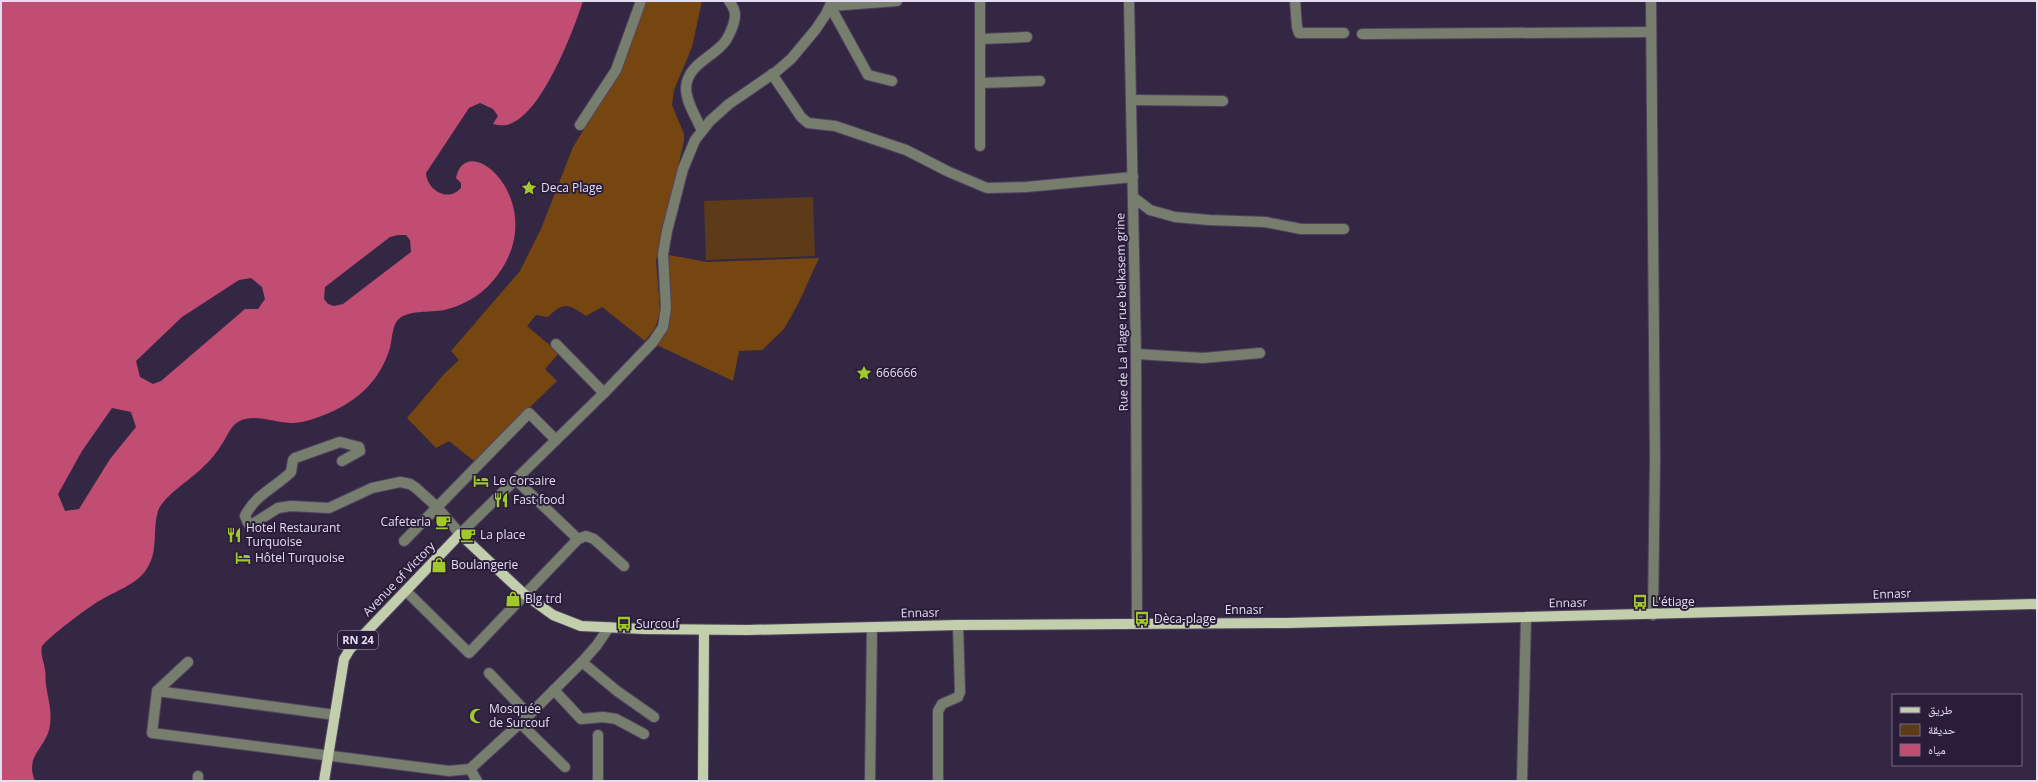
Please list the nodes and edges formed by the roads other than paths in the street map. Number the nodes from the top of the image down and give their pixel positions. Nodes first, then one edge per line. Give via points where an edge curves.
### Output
1 (641, 1) edge
2 (729, 1) edge
3 (897, 1) edge
4 (980, 1) edge
5 (1129, 1) edge
6 (1295, 1) edge
7 (1651, 1) edge
8 (831, 3) edge
9 (1651, 32) junction
10 (1344, 33) dead end
11 (1362, 34) dead end
12 (1028, 37) dead end
13 (980, 39) junction
14 (772, 74) junction
15 (892, 80) dead end
16 (1040, 81) dead end
17 (980, 83) junction
18 (1132, 100) junction
19 (1223, 101) dead end
20 (580, 125) dead end
21 (702, 131) junction
22 (980, 146) dead end
23 (1133, 177) junction
24 (1133, 196) junction
25 (1344, 230) dead end
26 (556, 344) dead end
27 (1260, 353) dead end
28 (1136, 354) junction
29 (604, 393) junction
30 (556, 440) junction
31 (342, 461) dead end
32 (516, 480) junction
33 (438, 507) junction
34 (460, 534) junction
35 (578, 539) junction
36 (404, 542) dead end
37 (624, 566) dead end
38 (406, 591) junction
39 (524, 594) junction
40 (2037, 604) edge
41 (1654, 615) junction
42 (1526, 617) junction
43 (1137, 623) junction
44 (958, 625) junction
45 (608, 627) junction
46 (872, 627) junction
47 (704, 631) junction
48 (188, 662) dead end
49 (582, 662) junction
50 (489, 673) dead end
51 (554, 690) junction
52 (156, 691) junction
53 (335, 715) junction
54 (529, 715) junction
55 (654, 717) dead end
56 (520, 723) junction
57 (644, 734) dead end
58 (598, 735) dead end
59 (327, 756) junction
60 (565, 767) dead end
61 (470, 769) junction
62 (324, 781) edge
63 (477, 781) edge
64 (598, 781) edge
65 (703, 781) edge
66 (870, 781) edge
67 (938, 781) edge
68 (1522, 781) edge

1 - 20 street via 616,70
2 - 21 street via 735,15 726,39 689,75 686,87 687,98
3 - 8 street
4 - 13 street
5 - 18 street, Rue de La Plage rue belkasem grine
6 - 10 street via 1299,33
7 - 9 street
8 - 14 street via 804,44 791,59
8 - 15 street via 868,75
9 - 11 street
9 - 41 street
12 - 13 street
13 - 17 street
14 - 21 street via 729,104
14 - 23 street via 801,117 808,123 835,126 906,150 987,188
16 - 17 street
17 - 22 street
18 - 19 street
18 - 23 street, Rue de La Plage rue belkasem grine
21 - 29 street via 695,140 683,169 667,231 663,254 666,308 662,327 653,342
23 - 24 street, Rue de La Plage rue belkasem grine
24 - 25 street via 1150,210 1175,217 1265,222 1301,229
24 - 28 street, Rue de La Plage rue belkasem grine
26 - 29 street
27 - 28 street via 1203,358
28 - 43 street, Rue de La Plage rue belkasem grine
29 - 30 street
30 - 32 street
30 - 33 street via 529,413
31 - 33 street via 360,451 359,447 340,442 295,458 292,472 249,508 245,516 248,523 251,525 278,508 329,508 372,488 400,482 410,484
32 - 34 street
32 - 35 street
33 - 34 street
33 - 36 street
34 - 38 main road, Avenue of Victory / RN 24
34 - 39 main road, Ennasr
35 - 37 street via 586,536 594,539
35 - 39 street
38 - 39 street via 469,653
38 - 53 main road, Avenue of Victory / RN 24 via 350,649 344,659
39 - 45 main road, Ennasr via 553,614 581,626
40 - 41 main road, Ennasr
41 - 42 main road, Ennasr
42 - 43 main road, Ennasr
42 - 68 street
43 - 44 main road, Ennasr
44 - 46 main road, Ennasr
44 - 67 street via 960,692 958,697 942,704 938,711
45 - 47 main road, Ennasr
45 - 49 street
46 - 47 main road, Ennasr
46 - 66 street
47 - 65 main road
48 - 52 street
49 - 51 street
49 - 55 street
50 - 54 street
51 - 54 street
51 - 57 street via 581,719 616,720
52 - 53 street
52 - 59 street via 152,733
53 - 59 main road, Avenue of Victory / RN 24
54 - 56 street
56 - 60 street
56 - 61 street
58 - 64 street
59 - 61 street via 449,771
59 - 62 main road, Avenue of Victory / RN 24
61 - 63 street

